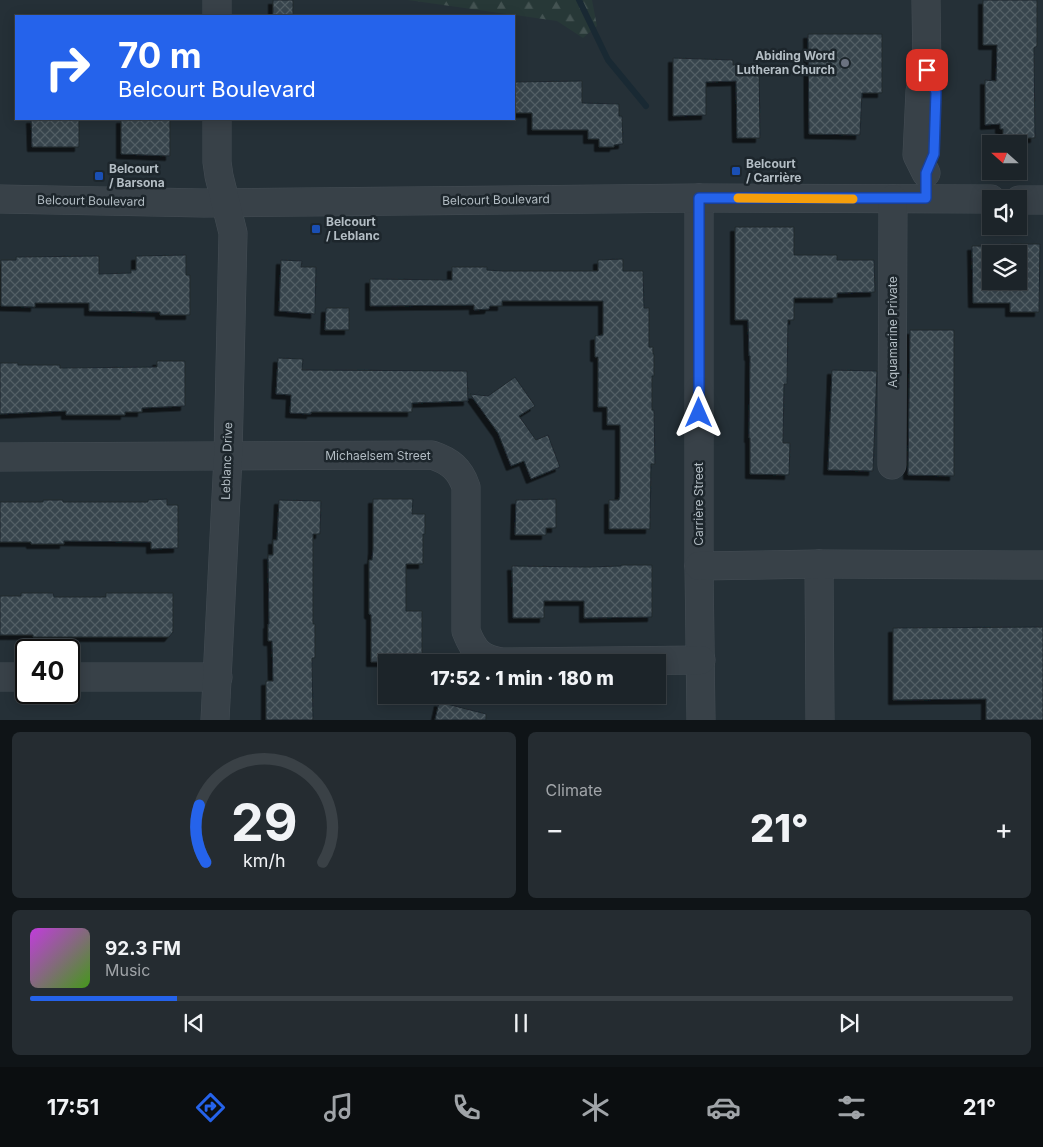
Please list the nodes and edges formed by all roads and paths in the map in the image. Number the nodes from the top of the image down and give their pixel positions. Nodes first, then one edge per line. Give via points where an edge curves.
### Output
1 (217, 0) edge
2 (926, 0) edge
3 (217, 15) edge
4 (217, 120) edge
5 (926, 186) junction
6 (982, 197) edge
7 (699, 198) junction
8 (893, 199) junction
9 (0, 200) edge
10 (1027, 200) edge
11 (1043, 200) edge
12 (225, 202) junction
13 (228, 457) junction
14 (0, 458) edge
15 (892, 465) dead end
16 (819, 564) junction
17 (1043, 565) edge
18 (699, 566) junction
19 (700, 660) junction
20 (0, 677) edge
21 (15, 677) edge
22 (80, 677) edge
23 (218, 677) junction
24 (216, 720) edge
25 (701, 720) edge
26 (820, 720) edge

1 - 3 street
2 - 5 street via 927,70 920,91 917,155
4 - 12 street, Leblanc Drive via 217,162
5 - 6 street, Belcourt Boulevard
5 - 8 street, Belcourt Boulevard
7 - 8 street, Belcourt Boulevard
7 - 12 street, Belcourt Boulevard
7 - 18 street, Carrière Street
8 - 15 street, Aquamarine Private
9 - 12 street, Belcourt Boulevard
10 - 11 street
12 - 13 street, Leblanc Drive via 233,233
13 - 14 street, Michaelsem Street
13 - 19 street, Michaelsem Street via 432,455 444,459 462,476 466,487 466,631 479,655 503,662
13 - 23 street, Leblanc Drive
16 - 17 street
16 - 18 street
16 - 26 street
18 - 19 street, Carrière Street
19 - 25 street, Carrière Street
20 - 21 street
22 - 23 street
23 - 24 street, Leblanc Drive

